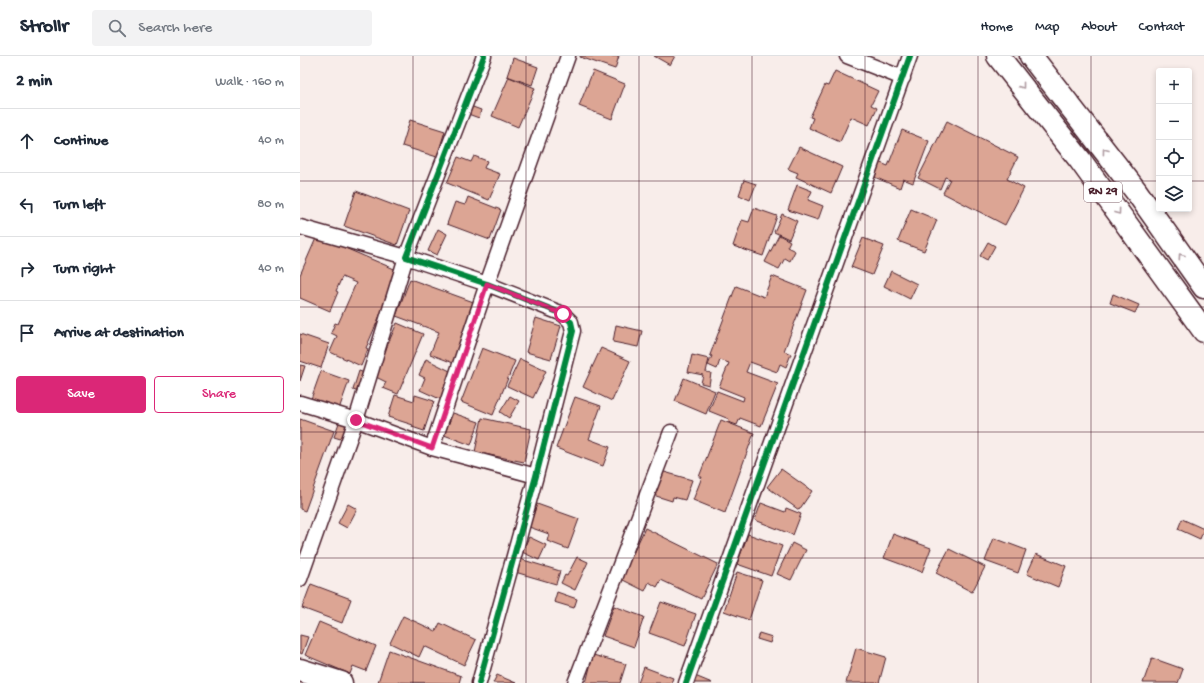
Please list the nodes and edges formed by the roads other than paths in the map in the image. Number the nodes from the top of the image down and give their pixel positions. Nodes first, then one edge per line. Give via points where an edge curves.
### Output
1 (484, 56) edge
2 (568, 56) edge
3 (847, 56) edge
4 (910, 56) edge
5 (998, 56) edge
6 (1031, 56) edge
7 (903, 78) junction
8 (301, 231) edge
9 (406, 257) junction
10 (487, 284) junction
11 (1204, 287) edge
12 (1204, 331) edge
13 (300, 403) edge
14 (356, 420) junction
15 (671, 432) dead end
16 (432, 448) junction
17 (536, 476) junction
18 (300, 579) edge
19 (300, 670) edge
20 (340, 683) edge
21 (479, 683) edge
22 (575, 683) edge
23 (686, 683) edge

1 - 9 street
2 - 10 street
3 - 7 street
4 - 7 street
5 -> 12 main road, RN 29 via 1080,160
11 -> 6 main road, RN 29 via 1136,191
7 - 23 street
8 - 9 street
9 - 10 street
9 - 14 street
10 - 16 street
10 - 17 street via 563,314 571,322 573,331
13 - 14 street
14 - 16 street
14 - 18 street
15 - 22 street
16 - 17 street
17 - 21 street
19 - 20 main road

